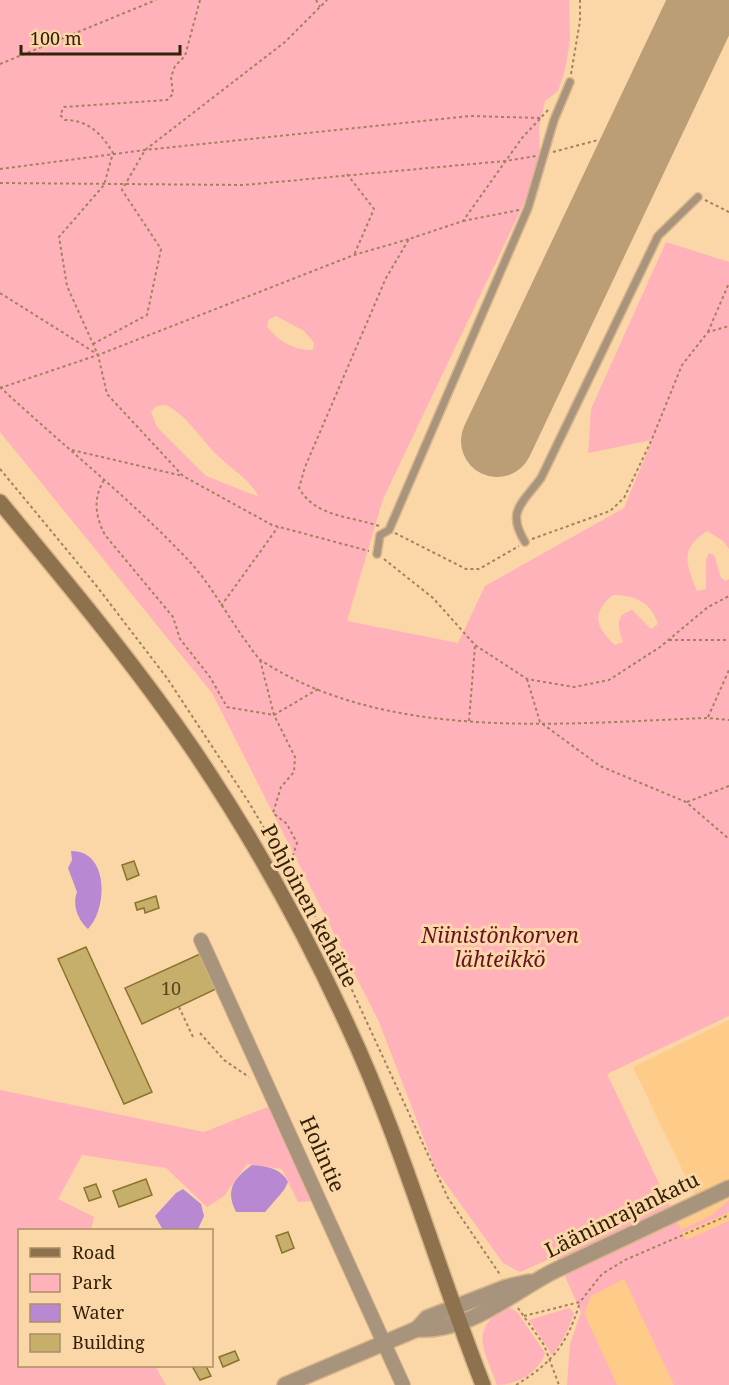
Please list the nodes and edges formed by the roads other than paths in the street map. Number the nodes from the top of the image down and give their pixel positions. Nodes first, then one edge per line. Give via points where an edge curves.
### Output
1 (570, 82) road end
2 (698, 197) road end
3 (0, 502) edge
4 (525, 542) road end
5 (377, 554) road end
6 (201, 940) dead end
7 (729, 1188) edge
8 (456, 1315) junction
9 (383, 1342) junction
10 (285, 1385) edge
11 (404, 1385) edge
12 (483, 1385) edge

1 - 5 lane via 554,120 528,208 389,530 380,535
2 - 4 lane via 658,236 541,478 516,513 515,526
3 - 8 main road, Pohjoinen kehätie via 94,616 188,742 292,912 373,1085
6 - 9 street, Holintie
7 - 8 street, Lääninrajankatu via 534,1281 507,1287
8 - 9 street, Lääninrajankatu via 427,1318 417,1329
8 - 12 main road, Pohjoinen kehätie
9 - 10 street, Lääninrajankatu
9 - 11 street, Holintie

